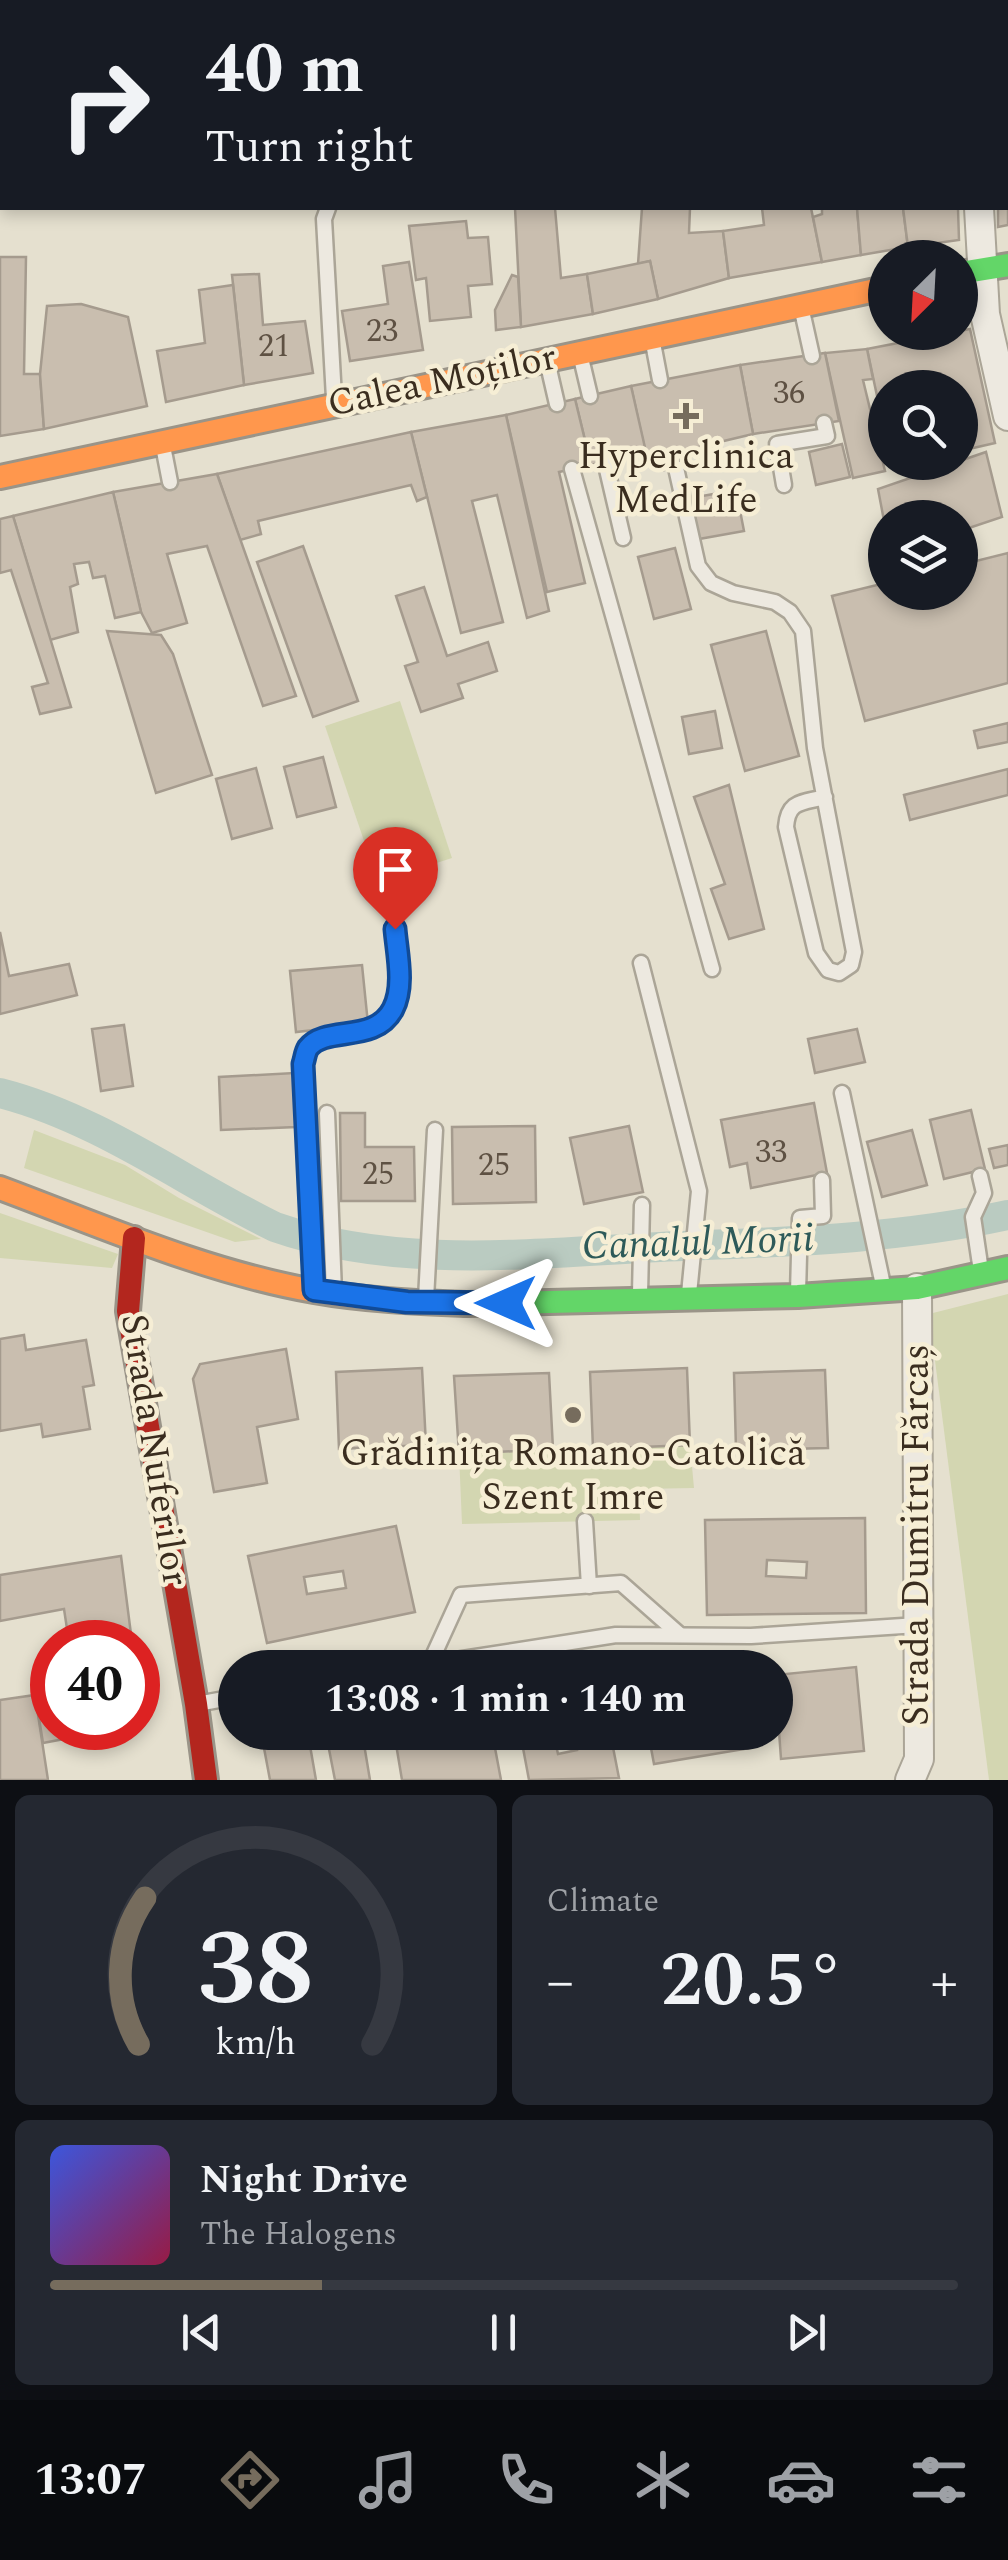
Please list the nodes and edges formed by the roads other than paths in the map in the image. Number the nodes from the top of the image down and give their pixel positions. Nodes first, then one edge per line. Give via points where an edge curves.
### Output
1 (327, 210) edge
2 (979, 210) edge
3 (983, 269) edge
4 (868, 292) edge
5 (801, 306) junction
6 (652, 337) junction
7 (580, 352) junction
8 (812, 356) dead end
9 (546, 360) junction
10 (660, 380) dead end
11 (590, 396) dead end
12 (334, 404) junction
13 (557, 404) dead end
14 (1008, 416) edge
15 (824, 423) dead end
16 (162, 440) junction
17 (605, 462) dead end
18 (676, 468) dead end
19 (572, 469) dead end
20 (0, 477) edge
21 (170, 482) dead end
22 (784, 485) dead end
23 (623, 538) dead end
24 (825, 797) junction
25 (395, 929) dead end
26 (641, 963) dead end
27 (712, 969) dead end
28 (842, 1094) dead end
29 (327, 1113) dead end
30 (434, 1130) dead end
31 (980, 1176) dead end
32 (822, 1180) dead end
33 (0, 1188) edge
34 (642, 1205) dead end
35 (134, 1238) junction
36 (1008, 1268) edge
37 (981, 1274) junction
38 (916, 1288) junction
39 (884, 1290) junction
40 (324, 1292) junction
41 (798, 1296) junction
42 (688, 1300) junction
43 (640, 1301) junction
44 (426, 1302) junction
45 (585, 1521) dead end
46 (589, 1586) junction
47 (918, 1626) junction
48 (680, 1635) junction
49 (436, 1650) edge
50 (516, 1650) edge
51 (218, 1700) edge
52 (196, 1704) junction
53 (206, 1780) edge
54 (910, 1780) edge

1 - 12 lane
2 - 3 street
3 - 14 street via 990,347
4 - 5 street, Calea Moților
5 - 6 street, Calea Moților
5 - 8 lane
6 - 7 street, Calea Moților
6 - 10 lane
7 - 9 street, Calea Moților
7 - 11 lane
9 - 12 street, Calea Moților
9 - 13 lane
12 - 16 street, Calea Moților
15 - 22 lane via 827,436 776,444
16 - 20 street, Calea Moților
16 - 21 lane
17 - 23 lane
18 - 24 lane via 698,566 711,583 775,602 803,632
19 - 27 lane
24 - 24 lane via 854,952 839,973 820,964 816,953 786,827 794,805
25 - 40 lane via 394,1008 364,1032 322,1040 309,1048 303,1064 312,1259
26 - 42 lane via 700,1191
28 - 39 lane
29 - 40 lane via 333,1263
30 - 44 lane
31 - 37 lane via 984,1193 973,1216
32 - 41 lane via 823,1216 800,1218
33 - 35 street
34 - 43 lane
35 - 40 street
35 - 52 street, Strada Nuferilor via 132,1340
36 - 37 street
37 - 38 street
38 - 39 street
38 - 47 street, Strada Dumitru Fărcaș
39 - 41 street
40 - 44 street
41 - 42 street
42 - 43 street
43 - 44 street
45 - 46 lane
46 - 48 lane via 621,1584
46 - 49 lane via 460,1595
47 - 48 lane
47 - 54 street, Strada Dumitru Fărcaș via 919,1759
48 - 50 lane via 616,1635
51 - 52 lane
52 - 53 street, Strada Nuferilor

